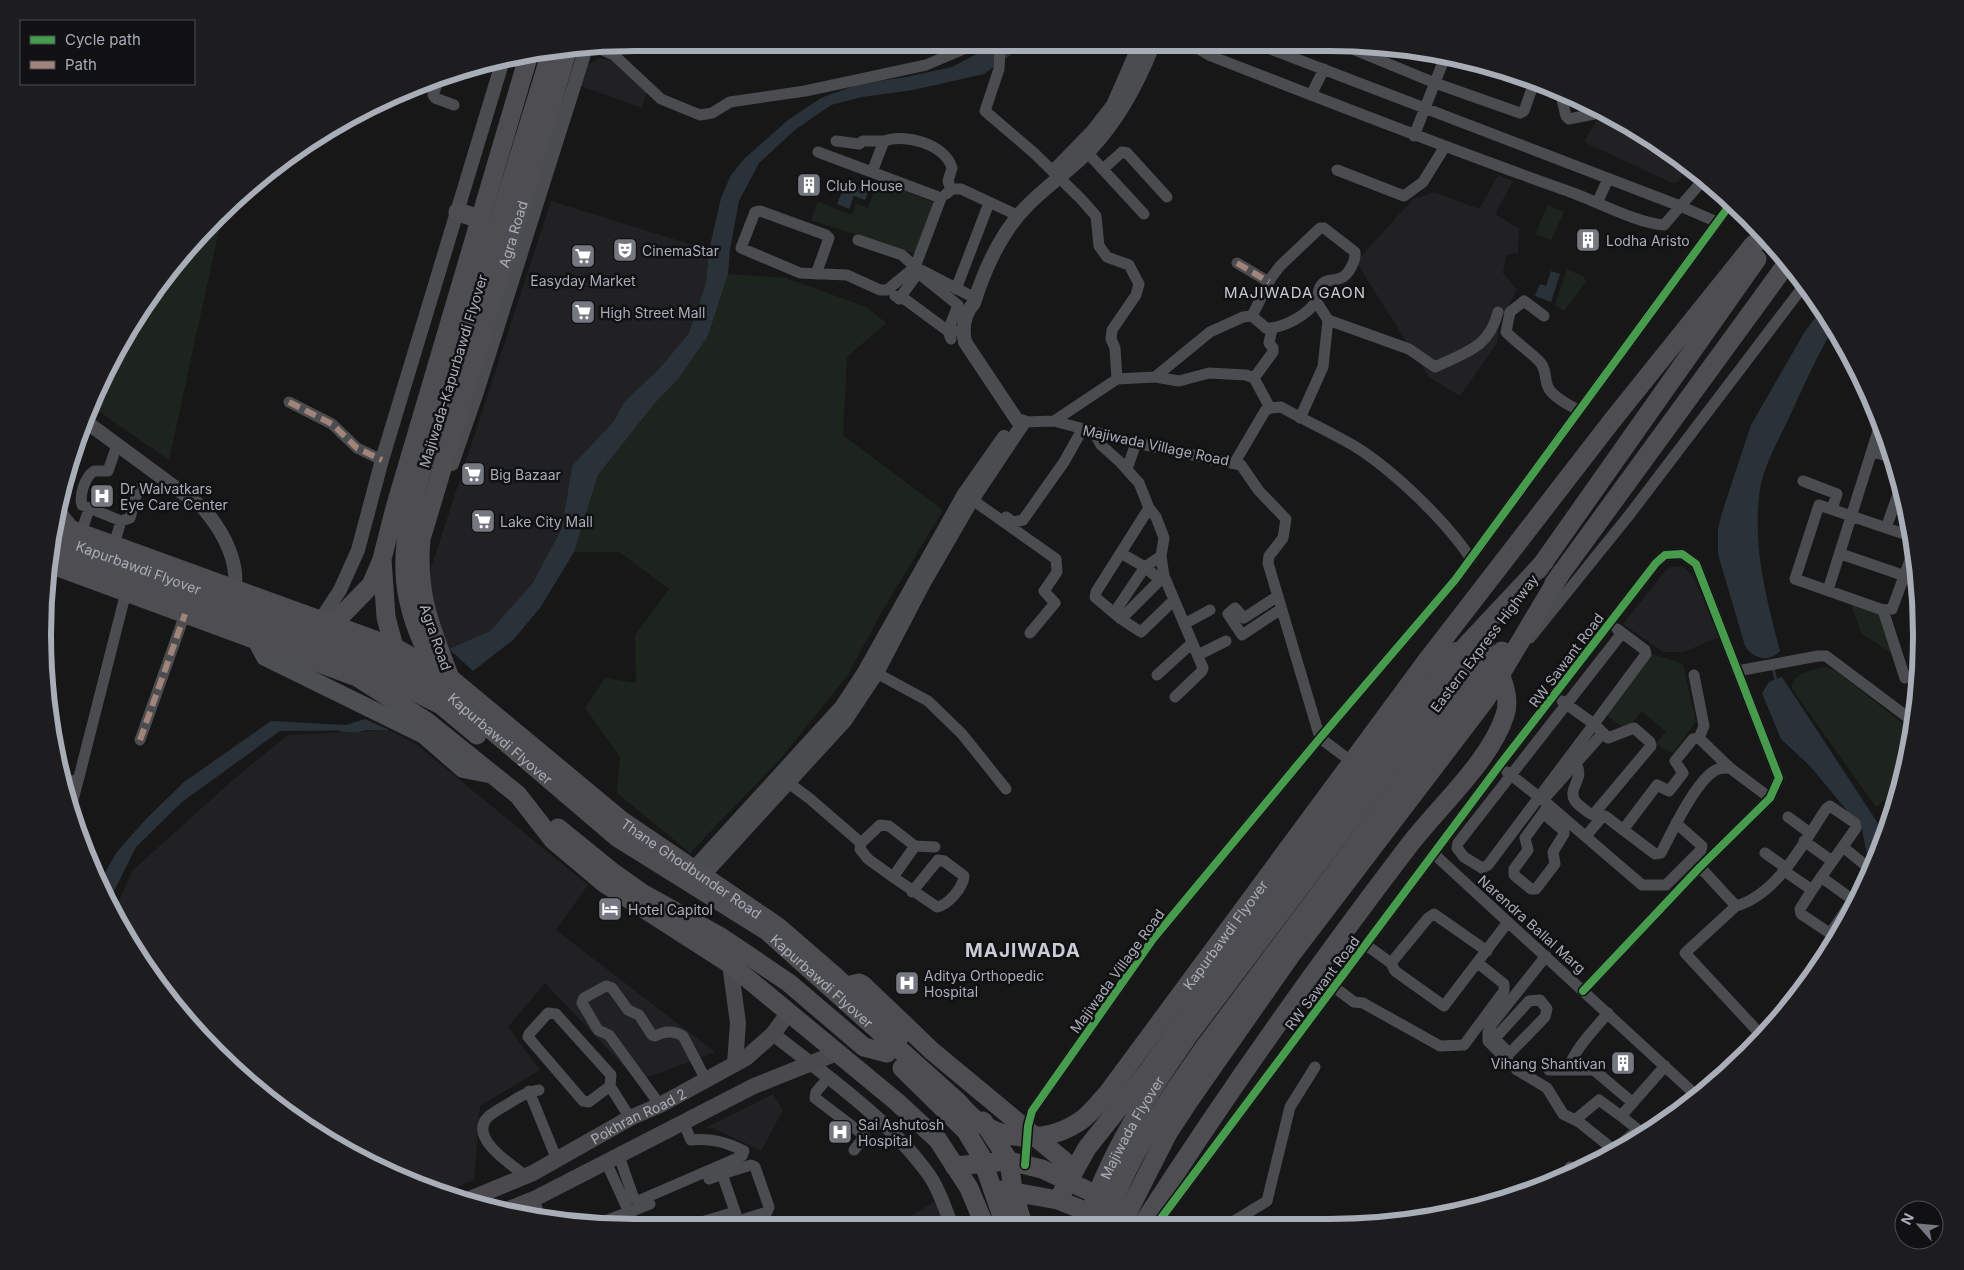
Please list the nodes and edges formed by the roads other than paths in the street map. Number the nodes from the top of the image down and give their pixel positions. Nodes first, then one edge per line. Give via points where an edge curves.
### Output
1 (959, 51) edge
2 (1000, 51) edge
3 (1137, 51) edge
4 (1150, 51) edge
5 (1202, 51) edge
6 (1276, 51) edge
7 (606, 52) edge
8 (1359, 52) edge
9 (566, 57) edge
10 (524, 61) edge
11 (1443, 62) edge
12 (501, 67) edge
13 (1324, 69) junction
14 (1435, 83) junction
15 (437, 86) edge
16 (1532, 88) edge
17 (1311, 95) junction
18 (1562, 100) edge
19 (454, 105) dead end
20 (1425, 108) junction
21 (1593, 114) edge
22 (1414, 136) junction
23 (836, 141) dead end
24 (884, 141) junction
25 (1444, 148) junction
26 (1084, 149) junction
27 (818, 152) dead end
28 (1103, 169) junction
29 (1337, 170) dead end
30 (872, 172) junction
31 (1056, 175) junction
32 (1608, 179) junction
33 (1699, 184) edge
34 (951, 190) junction
35 (1167, 197) dead end
36 (942, 198) junction
37 (1598, 202) junction
38 (989, 204) junction
39 (1680, 206) junction
40 (1727, 208) edge
41 (458, 212) junction
42 (1015, 214) junction
43 (1144, 214) dead end
44 (480, 219) junction
45 (1717, 222) junction
46 (858, 240) dead end
47 (1759, 241) edge
48 (1765, 247) edge
49 (1237, 263) dead end
50 (914, 267) junction
51 (1783, 269) edge
52 (816, 274) junction
53 (1269, 282) junction
54 (887, 290) junction
55 (1800, 291) edge
56 (960, 293) junction
57 (899, 298) junction
58 (1316, 301) junction
59 (1498, 312) dead end
60 (1252, 316) junction
61 (1544, 316) dead end
62 (1328, 320) junction
63 (1272, 328) junction
64 (963, 330) junction
65 (950, 335) junction
66 (1155, 377) junction
67 (1254, 378) junction
68 (1117, 379) junction
69 (289, 402) dead end
70 (1270, 408) junction
71 (1579, 411) junction
72 (1300, 418) junction
73 (1021, 421) junction
74 (1054, 421) junction
75 (91, 426) edge
76 (1082, 430) junction
77 (1096, 434) junction
78 (1877, 435) edge
79 (1136, 443) junction
80 (117, 445) junction
81 (1872, 451) junction
82 (1884, 455) edge
83 (382, 460) junction
84 (1235, 462) junction
85 (1127, 469) junction
86 (1803, 481) dead end
87 (138, 489) dead end
88 (971, 496) junction
89 (1897, 498) edge
90 (1148, 508) junction
91 (89, 509) junction
92 (1832, 509) junction
93 (1852, 516) junction
94 (63, 517) edge
95 (121, 521) junction
96 (1886, 528) junction
97 (72, 530) edge
98 (1904, 534) edge
99 (59, 538) edge
100 (114, 546) junction
101 (57, 553) edge
102 (1841, 554) junction
103 (1124, 555) dead end
104 (1161, 556) junction
105 (382, 559) junction
106 (1471, 560) junction
107 (1545, 561) junction
108 (1909, 564) edge
109 (55, 566) edge
110 (1144, 567) junction
111 (1561, 573) junction
112 (1904, 576) junction
113 (1162, 578) junction
114 (1910, 578) edge
115 (1828, 590) junction
116 (126, 592) junction
117 (1278, 596) junction
118 (232, 599) junction
119 (1174, 600) junction
120 (1267, 603) junction
121 (1210, 610) dead end
122 (1883, 610) junction
123 (1279, 613) junction
124 (185, 614) junction
125 (1118, 616) junction
126 (327, 621) junction
127 (1184, 624) junction
128 (1610, 624) junction
129 (1030, 633) dead end
130 (1622, 633) junction
131 (1250, 634) dead end
132 (256, 640) junction
133 (1226, 641) dead end
134 (1192, 643) junction
135 (394, 647) junction
136 (1513, 654) junction
137 (1198, 655) junction
138 (1428, 659) junction
139 (390, 669) junction
140 (872, 670) junction
141 (1737, 671) junction
142 (1157, 675) dead end
143 (1694, 675) dead end
144 (1912, 676) edge
145 (1465, 684) junction
146 (449, 686) junction
147 (381, 692) junction
148 (1555, 696) junction
149 (1175, 697) dead end
150 (1566, 704) junction
151 (497, 717) junction
152 (1907, 717) edge
153 (426, 721) junction
154 (1594, 724) junction
155 (1602, 734) junction
156 (1320, 738) junction
157 (1699, 738) junction
158 (140, 740) dead end
159 (466, 762) junction
160 (1576, 764) junction
161 (1499, 766) junction
162 (1730, 768) junction
163 (1366, 773) junction
164 (1511, 776) junction
165 (783, 779) junction
166 (70, 781) edge
167 (78, 781) junction
168 (1006, 790) dead end
169 (518, 795) junction
170 (74, 796) edge
171 (1770, 798) junction
172 (1543, 803) junction
173 (1788, 816) dead end
174 (1676, 823) junction
175 (1623, 830) junction
176 (1586, 836) junction
177 (1807, 837) junction
178 (861, 843) junction
179 (915, 846) junction
180 (935, 847) dead end
181 (1843, 847) junction
182 (1434, 854) junction
183 (1765, 854) dead end
184 (1832, 861) junction
185 (1866, 864) edge
186 (1700, 867) junction
187 (1784, 868) junction
188 (699, 871) junction
189 (892, 877) junction
190 (1821, 877) junction
191 (1812, 890) junction
192 (912, 892) junction
193 (1850, 898) edge
194 (1736, 906) junction
195 (1508, 922) junction
196 (1836, 925) edge
197 (1366, 945) junction
198 (1486, 951) junction
199 (1546, 956) junction
200 (1478, 962) junction
201 (1391, 963) junction
202 (730, 964) junction
203 (846, 986) junction
204 (1334, 987) junction
205 (1584, 991) junction
206 (789, 1012) junction
207 (1608, 1013) junction
208 (1184, 1031) junction
209 (1758, 1031) edge
210 (773, 1034) junction
211 (1212, 1051) junction
212 (839, 1052) junction
213 (887, 1053) junction
214 (1507, 1057) junction
215 (735, 1064) junction
216 (811, 1064) junction
217 (1665, 1066) junction
218 (1314, 1067) dead end
219 (1568, 1069) junction
220 (1549, 1070) dead end
221 (828, 1078) junction
222 (706, 1080) junction
223 (610, 1086) junction
224 (1692, 1091) edge
225 (1633, 1103) junction
226 (660, 1105) junction
227 (1622, 1116) junction
228 (630, 1118) junction
229 (1575, 1120) junction
230 (683, 1122) junction
231 (1028, 1130) junction
232 (1636, 1131) edge
233 (1610, 1147) edge
234 (854, 1150) dead end
235 (612, 1159) junction
236 (557, 1160) junction
237 (1017, 1163) junction
238 (954, 1166) junction
239 (722, 1174) junction
240 (1071, 1175) junction
241 (526, 1176) junction
242 (969, 1188) junction
243 (1013, 1190) junction
244 (476, 1197) edge
245 (1058, 1200) junction
246 (531, 1206) edge
247 (631, 1218) edge
248 (733, 1219) edge
249 (949, 1219) edge
250 (982, 1219) edge
251 (1004, 1219) edge
252 (1021, 1219) edge
253 (1088, 1219) edge
254 (1107, 1219) edge
255 (1121, 1219) edge
256 (1123, 1219) edge
257 (1125, 1219) edge
258 (1146, 1219) edge
259 (1160, 1219) edge
260 (1238, 1219) edge

1 - 7 street via 926,65 805,92 730,102 712,113 700,114 661,99 624,62
2 - 31 street via 998,70 985,111
3 - 26 street via 1113,105
4 - 26 street via 1119,113
5 - 17 street
6 - 13 street
8 - 14 street
9 - 146 highway, Agra Road via 534,188 421,539 420,587
9 - 146 highway, Majiwada-Kapurbawdi Flyover, bridge via 445,397 411,510 405,563 408,601 414,622
10 - 44 highway
11 - 14 street
12 - 41 street
13 - 17 street
13 - 20 street
14 - 16 street via 1520,113 1524,111
14 - 20 street
15 - 19 street via 435,98
17 - 22 street
18 - 21 street via 1569,119
20 - 22 street
20 - 32 street
22 - 25 street
23 - 24 street via 859,144 863,141
24 - 30 street
24 - 34 street via 905,137 934,148 951,164 948,181
25 - 29 street via 1423,182 1404,196
25 - 37 street
26 - 28 street
26 - 31 street
27 - 30 street
28 - 35 street via 1122,152 1127,153
28 - 43 street
30 - 36 street
31 - 42 street
31 - 68 street via 1096,216 1099,246 1108,256 1129,265 1138,284 1136,295 1112,330
32 - 37 street
32 - 39 street
33 - 39 street
34 - 36 street
34 - 38 street via 961,189
36 - 50 street
37 - 39 street via 1652,224 1664,225
38 - 42 street
38 - 56 street
39 - 45 street
40 - 45 street
41 - 44 highway
41 - 83 street
42 - 56 street
44 - 105 highway
45 - 71 street
46 - 50 street via 902,255
47 - 138 highway, Kapurbawdi Flyover via 1611,422
48 - 107 highway, Eastern Express Highway
49 - 53 street
50 - 54 street
50 - 56 street
51 - 111 highway, Eastern Express Highway
52 - 52 street via 800,273 741,248 755,212 760,211 829,238
52 - 54 street via 848,275 880,290
53 - 58 street via 1280,266 1320,228 1324,228 1355,252 1356,257 1342,278 1324,282
53 - 60 street
54 - 57 street
55 - 136 street via 1630,514 1539,629
56 - 57 street via 918,273
56 - 64 street
56 - 65 street
57 - 65 street
58 - 62 street
58 - 63 street via 1295,320
59 - 62 street via 1494,329 1480,346 1435,367 1409,349
60 - 63 street via 1266,328
60 - 66 street via 1210,332
61 - 71 street via 1524,301 1510,312 1506,332 1540,362 1551,392
62 - 72 street via 1323,367
63 - 67 street via 1269,343 1273,352
64 - 65 street
64 - 73 street via 964,342
66 - 67 street via 1179,381 1210,373
66 - 68 street
67 - 70 street
68 - 74 street, Majiwada Village Road
69 - 83 street via 332,424 357,448
70 - 72 street via 1281,408
70 - 84 street via 1265,411
71 - 106 street
72 - 106 street via 1357,448 1411,491 1458,540
73 - 74 street, Majiwada Village Road
73 - 88 street
74 - 76 street, Majiwada Village Road
75 - 80 street
76 - 77 street, Majiwada Village Road
76 - 88 street via 1024,520 1013,522
77 - 79 street, Majiwada Village Road
77 - 85 street via 1101,445
78 - 81 street
79 - 84 street, Majiwada Village Road
79 - 85 street
80 - 91 street via 108,471 94,471 87,479 80,501
80 - 118 street via 203,508 215,522 230,551 234,568
81 - 82 street
81 - 93 street
83 - 126 street via 358,550
84 - 117 street, Majiwada Village Road via 1241,465 1259,491 1286,520 1283,538 1269,556 1268,563
85 - 90 street via 1139,483
86 - 92 street via 1838,494
87 - 95 street via 130,518
88 - 129 street via 1056,559 1057,572 1044,591 1055,603
88 - 140 street
89 - 96 street
90 - 104 street via 1156,517 1164,538
90 - 125 street via 1096,592 1095,597
91 - 95 street
91 - 97 street
92 - 93 street
92 - 115 street via 1819,505 1795,578
93 - 96 street
93 - 102 street
94 - 97 street
95 - 100 street
96 - 98 street
97 - 100 highway, Thane Ghodbunder Road
99 - 146 highway, Kapurbawdi Flyover, bridge via 366,649
100 - 118 highway, Thane Ghodbunder Road
101 - 213 highway, Kapurbawdi Flyover, bridge via 360,664 440,704 624,856 770,945 812,980
102 - 112 street
102 - 115 street
103 - 110 street
104 - 110 street
104 - 113 street
105 - 126 highway via 371,585
105 - 135 highway via 386,617
106 - 156 street
107 - 145 highway, Eastern Express Highway
107 - 163 highway via 1443,670
108 - 112 street
109 - 116 highway
110 - 113 street
110 - 125 street
111 - 136 highway
111 - 145 highway, Eastern Express Highway
112 - 114 street
112 - 122 street via 1892,609
113 - 119 street
113 - 125 street
115 - 122 street
116 - 124 highway
116 - 167 street
117 - 120 street
117 - 123 street, Majiwada Village Road
118 - 126 highway, Thane Ghodbunder Road
118 - 139 street
119 - 125 street via 1140,632
119 - 127 street
120 - 123 street
120 - 123 street via 1244,618 1235,608 1228,614 1242,635
121 - 127 street
122 - 144 street via 1906,678
123 - 131 street
123 - 156 street, Majiwada Village Road
124 - 132 highway
124 - 158 street
126 - 135 highway, Thane Ghodbunder Road
127 - 134 street
128 - 130 street
128 - 141 street, RW Sawant Road via 1660,558 1682,554 1696,564
128 - 148 street, RW Sawant Road
130 - 150 street
130 - 154 street via 1646,654
132 - 147 highway via 358,678
132 - 159 main road via 265,657 424,735
133 - 137 street
134 - 137 street
134 - 142 street
135 - 139 highway
135 - 146 highway, Thane Ghodbunder Road
136 - 211 highway via 1486,699 1291,955
137 - 149 street via 1202,671
138 - 146 highway, Kapurbawdi Flyover, bridge via 1108,1094 1083,1119 1060,1132 1036,1138 1014,1136 974,1119 767,931 618,838
138 - 258 highway, bridge via 1458,650 1471,651 1484,656 1495,666 1507,694 1506,713 1496,737 1396,863 1207,1125
139 - 147 highway
140 - 165 street via 848,706
140 - 168 street via 928,701 962,734
141 - 152 street via 1826,656
141 - 171 street, RW Sawant Road via 1779,778
143 - 157 street via 1704,726
145 - 208 highway, Eastern Express Highway, bridge
145 - 211 highway, Eastern Express Highway, bridge
146 - 151 highway, Thane Ghodbunder Road
146 - 153 highway
147 - 153 highway
148 - 150 street
148 - 161 street, RW Sawant Road
150 - 154 street
150 - 164 street
151 - 159 highway
151 - 188 highway, Thane Ghodbunder Road via 621,820
153 - 159 highway
154 - 155 street
154 - 172 street
155 - 160 street
155 - 160 street via 1608,738 1634,728 1651,746 1593,815 1573,801 1580,769
156 - 163 street
156 - 231 street, Majiwada Village Road via 1153,939 1036,1106
157 - 162 street
157 - 175 street via 1692,739 1675,761 1682,773 1669,791 1657,786
159 - 169 highway via 494,775
160 - 172 street
161 - 164 street
161 - 182 street, RW Sawant Road
162 - 171 street
162 - 174 street via 1711,774 1682,809
163 - 208 highway
164 - 172 street
164 - 172 street via 1458,843 1464,857 1482,868 1488,865
165 - 178 street
165 - 188 street
166 - 167 street
167 - 170 street
169 - 202 highway via 553,840 604,883
169 - 213 highway via 611,871 721,937 789,983 864,1047
171 - 186 street, RW Sawant Road
172 - 172 street via 1525,838 1528,850 1514,869 1514,875 1531,890 1536,889 1555,864 1553,852 1564,834
172 - 176 street
173 - 177 street
174 - 175 street via 1661,853 1655,854
174 - 176 street via 1702,846 1666,885 1642,885
175 - 176 street via 1605,816
177 - 181 street via 1830,806 1855,823 1856,828
177 - 184 street
177 - 187 street
178 - 179 street via 880,825 890,826
178 - 189 street via 860,849 868,859
179 - 180 street
179 - 189 street
181 - 184 street
181 - 185 street
182 - 195 street, Narendra Ballal Marg
182 - 197 street, RW Sawant Road
183 - 187 street
184 - 190 street
186 - 194 street
186 - 205 street, RW Sawant Road
187 - 191 street
187 - 194 street via 1760,895
188 - 203 highway, Thane Ghodbunder Road via 777,926
189 - 192 street
190 - 191 street
190 - 193 street
191 - 196 street via 1800,914 1828,932
192 - 192 street via 937,907 944,906 964,882 964,876 938,860
194 - 209 street via 1685,953
195 - 198 street
195 - 199 street, Narendra Ballal Marg
197 - 201 street
197 - 204 street, RW Sawant Road
198 - 200 street
198 - 201 street via 1434,914
199 - 205 street, Narendra Ballal Marg
199 - 214 street via 1488,1032 1488,1041
200 - 201 street via 1444,1006 1395,970
200 - 204 street via 1504,984 1504,991 1464,1045 1457,1047 1440,1046 1363,1003 1354,1002
202 - 206 highway
202 - 215 main road via 738,1023
203 - 231 highway via 863,985 932,1051
203 - 237 highway, Thane Ghodbunder Road via 962,1099
204 - 259 street, RW Sawant Road
205 - 207 street, Narendra Ballal Marg
206 - 210 main road, Pokhran Road 2
206 - 212 highway
207 - 217 street, Narendra Ballal Marg
207 - 219 street via 1572,1057
208 - 211 highway
208 - 240 highway via 1087,1148
208 - 253 highway, Majiwada Flyover, bridge via 1115,1154
210 - 215 main road, Pokhran Road 2
210 - 216 street
211 - 254 highway, Majiwada Flyover, bridge via 1153,1125 1114,1198
211 - 257 highway
212 - 216 main road, Pokhran Road 2
212 - 238 highway via 938,1140
213 - 251 highway, Kapurbawdi Flyover, bridge via 966,1131 981,1156
214 - 214 street via 1544,1017 1547,1009 1540,1000 1529,1001 1497,1036
214 - 229 street via 1517,1070 1547,1088 1563,1114
215 - 222 main road, Pokhran Road 2
216 - 221 street
216 - 230 main road, Pokhran Road 2 via 754,1086
217 - 224 street, Narendra Ballal Marg
217 - 225 street
218 - 260 street via 1290,1107 1267,1200
219 - 220 street
219 - 225 street via 1594,1070
221 - 234 street via 815,1098 865,1136
221 - 249 street via 873,1115 929,1176
222 - 226 main road, Pokhran Road 2
222 - 226 street via 683,1036 664,1031 652,1035 639,1015 628,1010 612,988 606,986 584,998 582,1003 598,1030 610,1035
223 - 223 street via 589,1102 583,1101 528,1037 529,1034 548,1013 556,1014 611,1075
223 - 228 street
225 - 227 street
226 - 228 main road, Pokhran Road 2
227 - 229 street via 1599,1100
227 - 232 street
228 - 236 main road, Pokhran Road 2
229 - 233 street
230 - 235 main road, Pokhran Road 2
230 - 235 street via 691,1141 702,1138 729,1143 744,1151 742,1156 638,1201
231 - 237 street, Majiwada Village Road
231 - 240 highway
235 - 246 main road, Pokhran Road 2
235 - 247 street
236 - 241 main road, Pokhran Road 2
236 - 241 street via 534,1091 486,1118 482,1128 483,1137
237 - 238 highway
237 - 240 highway
237 - 243 highway
238 - 242 highway
239 - 247 street
239 - 248 street
239 - 248 street via 751,1165 755,1167 769,1207 767,1212
240 - 245 highway
240 - 256 highway
241 - 244 main road, Pokhran Road 2
242 - 243 highway
242 - 250 highway
243 - 245 highway
243 - 252 highway
245 - 255 highway

